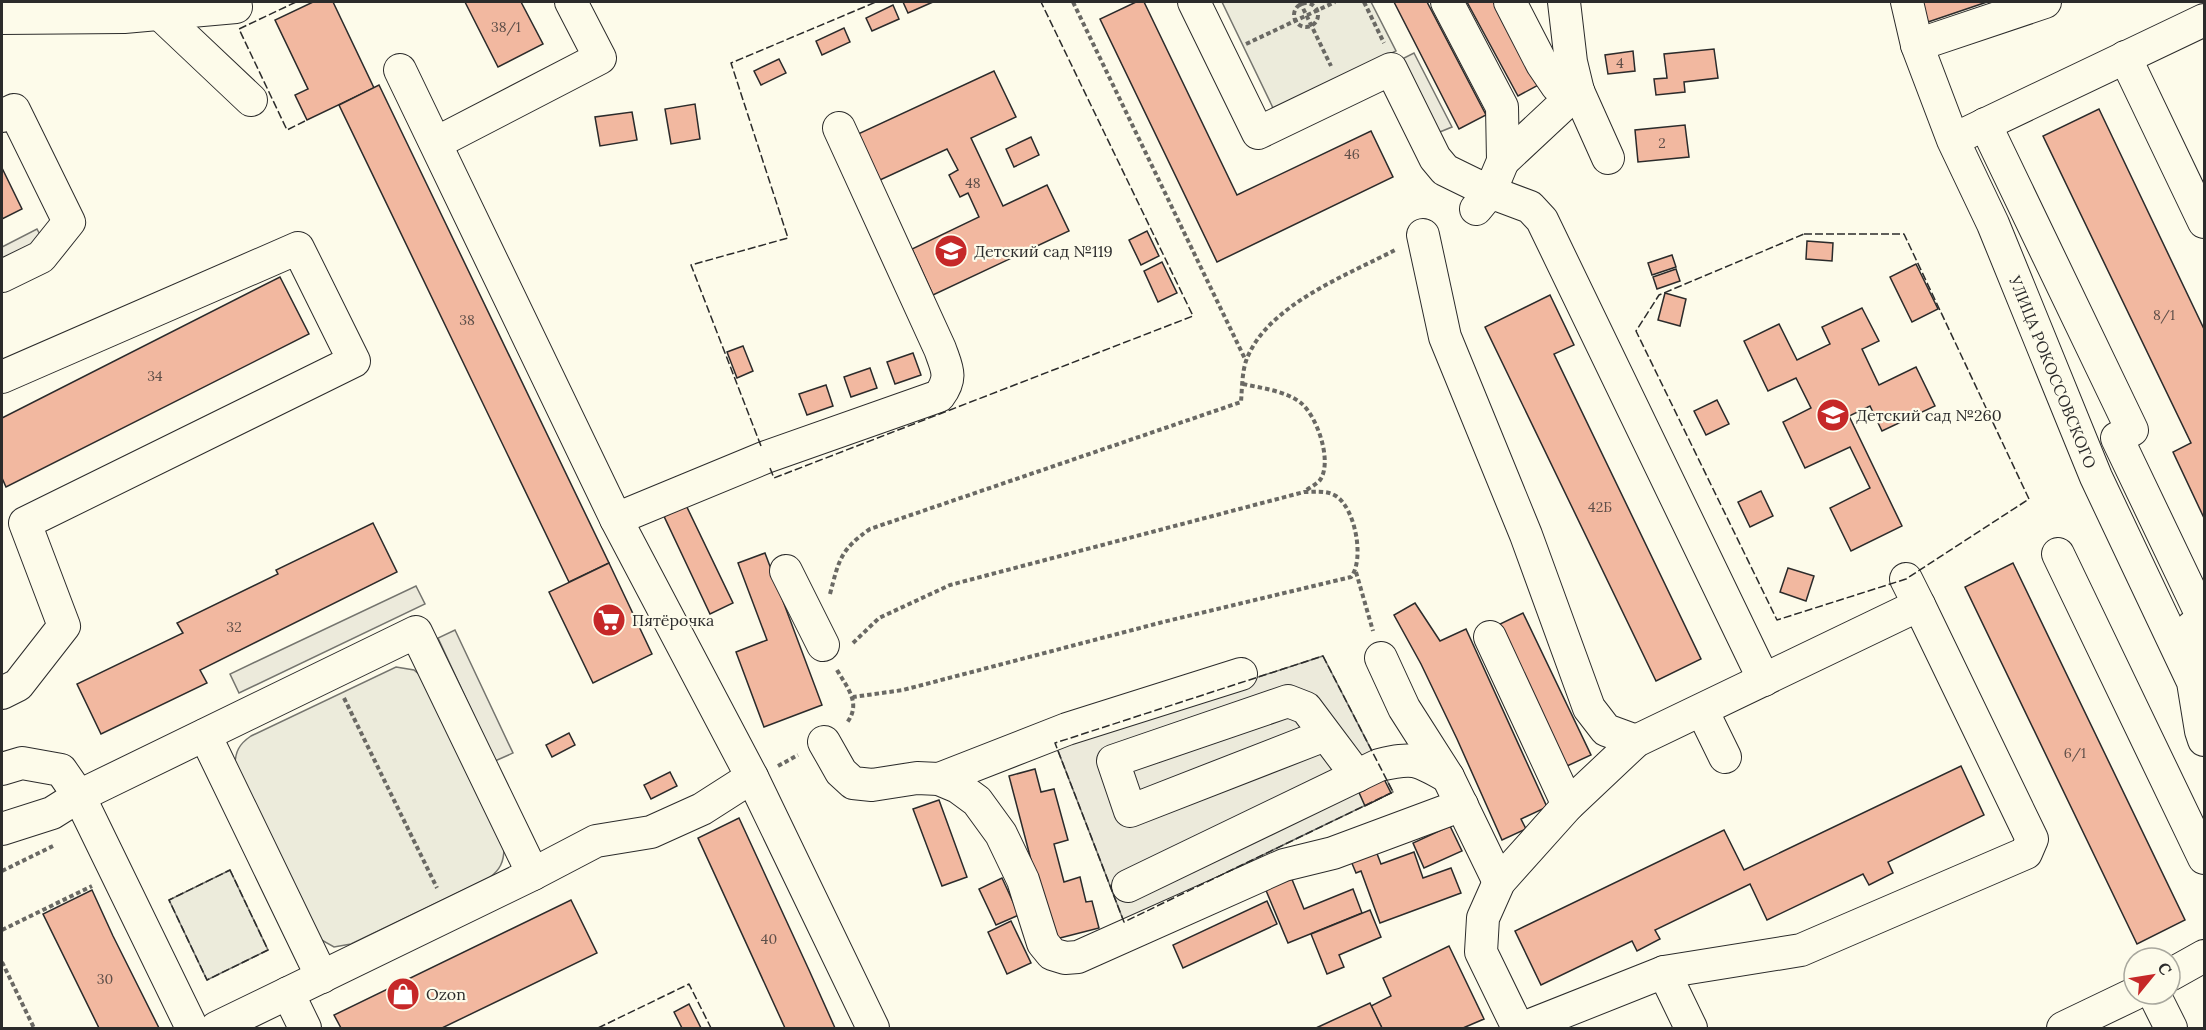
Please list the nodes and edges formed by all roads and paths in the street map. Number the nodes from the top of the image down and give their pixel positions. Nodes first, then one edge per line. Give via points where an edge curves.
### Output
1 (571, 2) edge
2 (1072, 2) edge
3 (1194, 2) edge
4 (1335, 2) edge
5 (1364, 2) edge
6 (1448, 2) edge
7 (1510, 2) edge
8 (1564, 2) edge
9 (1907, 2) edge
10 (2045, 2) edge
11 (1300, 3) edge
12 (236, 7) dead end
13 (1317, 10) junction
14 (160, 14) junction
15 (1306, 15) junction
16 (2, 18) edge
17 (1295, 20) junction
18 (2205, 20) edge
19 (1312, 26) junction
20 (1917, 45) junction
21 (1220, 57) junction
22 (2125, 57) junction
23 (1391, 69) junction
24 (400, 70) dead end
25 (1344, 92) junction
26 (1578, 92) junction
27 (251, 100) dead end
28 (2, 116) edge
29 (1985, 124) junction
30 (839, 128) dead end
31 (1953, 140) junction
32 (436, 143) junction
33 (1608, 158) dead end
34 (1503, 161) junction
35 (2195, 178) edge
36 (1483, 201) junction
37 (2205, 222) edge
38 (1423, 235) joint
39 (2, 276) edge
40 (1246, 361) junction
41 (2, 376) edge
42 (1243, 384) junction
43 (1305, 492) junction
44 (616, 519) junction
45 (2058, 554) dead end
46 (786, 571) dead end
47 (1356, 571) junction
48 (2205, 621) edge
49 (1490, 637) dead end
50 (828, 653) junction
51 (2205, 653) edge
52 (1381, 658) joint
53 (332, 673) junction
54 (1241, 674) dead end
55 (1764, 680) junction
56 (2, 693) edge
57 (853, 697) junction
58 (1702, 710) junction
59 (205, 735) junction
60 (1325, 735) junction
61 (2205, 740) edge
62 (1636, 741) junction
63 (824, 742) junction
64 (1725, 757) dead end
65 (2, 769) edge
66 (1357, 776) junction
67 (752, 777) junction
68 (1448, 777) junction
69 (939, 779) junction
70 (79, 796) junction
71 (1568, 805) junction
72 (1462, 806) junction
73 (94, 826) junction
74 (2, 829) edge
75 (2205, 858) edge
76 (2, 871) edge
77 (117, 874) junction
78 (533, 874) junction
79 (1499, 882) junction
80 (1128, 886) dead end
81 (450, 915) junction
82 (2, 930) edge
83 (2205, 956) edge
84 (2, 962) edge
85 (2182, 968) edge
86 (1664, 972) junction
87 (322, 977) junction
88 (288, 993) junction
89 (2122, 1000) edge
90 (2160, 1006) edge
91 (34, 1029) edge
92 (192, 1029) edge
93 (216, 1029) edge
94 (305, 1029) edge
95 (873, 1029) edge
96 (1521, 1029) edge
97 (1691, 1029) edge
98 (2063, 1029) edge
99 (2171, 1029) edge

1 - 32 street via 600,58
2 - 40 path
3 - 21 street
4 - 13 path
5 - 23 path via 1390,57
6 - 34 street via 1502,107
7 - 26 street via 1557,86
8 - 26 street
9 - 20 street, УЛИЦА РОКОССОВСКОГО
10 - 20 street
11 - 13 path via 1311,3
11 - 15 path
11 - 17 path
12 - 14 street
13 - 15 path
13 - 19 path via 1318,19
14 - 16 street
14 - 27 street
15 - 17 path
15 - 19 path
17 - 19 path via 1302,27
17 - 21 path
18 - 22 street
19 - 25 path
20 - 31 street, УЛИЦА РОКОССОВСКОГО
21 - 25 street via 1258,133
22 - 29 street
22 - 35 street
23 - 25 street
23 - 36 street via 1435,158 1445,171
24 - 32 street
26 - 33 street
26 - 34 street
28 - 39 street via 14,110 69,222 41,257
29 - 31 street
29 - 48 street via 2132,430 2117,438
30 - 44 street via 940,349 948,371 947,384 939,396 766,457
31 - 61 street, УЛИЦА РОКОССОВСКОГО via 1993,224 2096,477 2193,682
32 - 44 street
34 - 36 street
35 - 37 street
36 - 55 street via 1530,207 1542,220
38 - 40 path via 1293,304 1265,328
38 - 62 street via 1445,337 1526,535 1589,708 1606,730
40 - 42 path
41 - 56 street via 298,248 354,361 25,524 64,626 18,685
42 - 43 path via 1284,395 1301,403 1310,414 1321,436 1326,464 1320,481
42 - 50 path via 1241,402 870,529 852,542 840,558 830,595
43 - 47 path via 1326,492 1348,507 1355,530
43 - 50 path via 950,585 879,618
44 - 67 street
45 - 75 street
46 - 50 street
47 - 52 path
47 - 57 path via 1351,577 1327,584 903,690
48 - 51 street via 2192,627
49 - 71 street
50 - 57 path
52 - 68 street via 1404,708
53 - 59 street
53 - 78 street via 416,632
53 - 81 path
54 - 69 street via 1067,729
55 - 58 street
55 - 86 street via 1913,592 2032,839 2026,853 1801,950
57 - 63 path via 853,716 839,734
58 - 62 street
58 - 64 street
59 - 70 street
59 - 87 street
60 - 60 street via 1130,811 1113,761 1288,701 1306,708
60 - 66 street
62 - 71 street
63 - 67 path
63 - 69 street via 841,772 853,783
65 - 70 street via 22,764 61,770
66 - 68 street via 1379,765 1406,759
66 - 80 street
67 - 78 street via 702,809 651,832 596,841
67 - 95 street
68 - 72 street
69 - 72 street via 977,801 1001,834 1023,880 1043,943 1052,954 1065,958 1078,957 1284,865 1333,853
70 - 73 street
70 - 74 street via 52,813
71 - 79 street
72 - 79 street
73 - 76 path
73 - 77 street
77 - 82 path
77 - 92 street
78 - 81 street
79 - 96 street via 1483,918 1481,952
81 - 87 street
83 - 85 street
84 - 91 path
86 - 96 street
86 - 97 street
87 - 88 street
88 - 93 street
88 - 94 street
89 - 98 street
90 - 99 street

